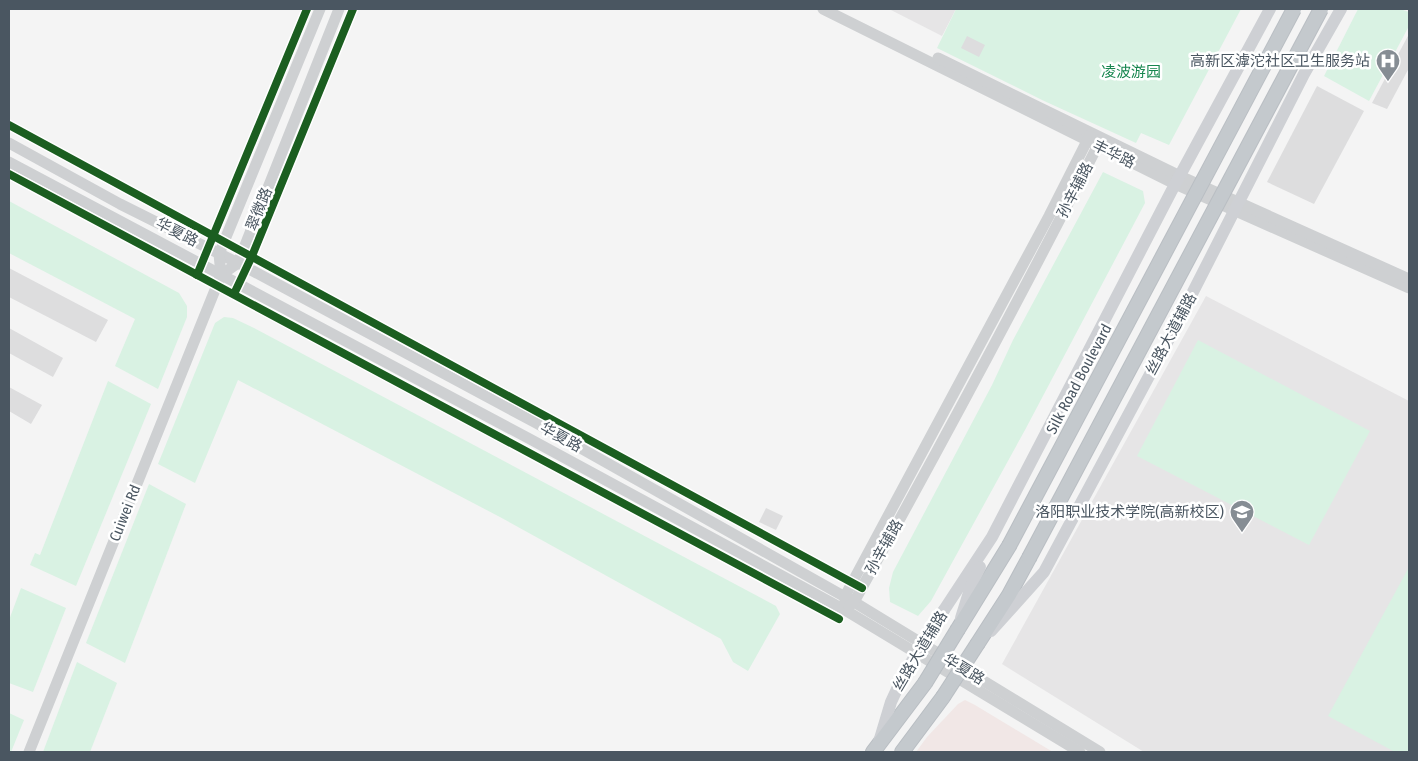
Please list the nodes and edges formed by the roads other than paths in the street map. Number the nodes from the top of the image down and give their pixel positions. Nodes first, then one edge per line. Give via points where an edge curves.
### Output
1 (320, 9) edge
2 (339, 9) edge
3 (823, 9) edge
4 (838, 9) edge
5 (1270, 9) edge
6 (1294, 9) edge
7 (1321, 9) edge
8 (1341, 9) edge
9 (1094, 139) junction
10 (9, 144) edge
11 (9, 162) edge
12 (1177, 180) junction
13 (1236, 207) junction
14 (219, 254) junction
15 (238, 263) junction
16 (221, 275) junction
17 (1409, 279) edge
18 (1409, 288) edge
19 (992, 537) junction
20 (850, 599) junction
21 (845, 610) junction
22 (958, 629) junction
23 (978, 643) junction
24 (876, 749) edge
25 (29, 752) edge
26 (902, 752) edge
27 (1080, 752) edge
28 (1100, 752) edge

1 - 14 street, 翠微路
2 - 15 street, 翠微路
3 - 9 street, 丰华路
4 - 9 street, 丰华路
5 - 12 main road, 丝路大道辅路
6 - 22 highway, Silk Road Boulevard, bridge via 1009,546
7 - 23 highway, bridge via 1030,558
8 - 13 main road, 丝路大道辅路
9 - 12 street, 丰华路
9 - 20 street, 孙辛辅路 via 1054,230 910,501
10 - 14 street, 华夏路
11 - 16 street, 华夏路
12 - 13 street, 丰华路
12 - 19 main road, 丝路大道辅路
13 - 17 street, 丰华路
13 - 18 street, 丰华路
13 - 23 main road, 丝路大道辅路 via 1044,572
14 - 15 street, 华夏路
14 - 16 street, 翠微路
15 - 16 street
15 - 20 street, 华夏路 via 536,423
16 - 21 street, 华夏路
16 - 25 street, Cuiwei Rd
19 - 22 main road, 丝路大道辅路
19 - 24 main road, 丝路大道辅路, bridge via 904,674
20 - 21 street, 孙辛辅路
20 - 28 street, 华夏路
21 - 27 street, 华夏路
22 - 24 highway, Silk Road Boulevard, bridge via 925,683
23 - 26 highway, bridge

